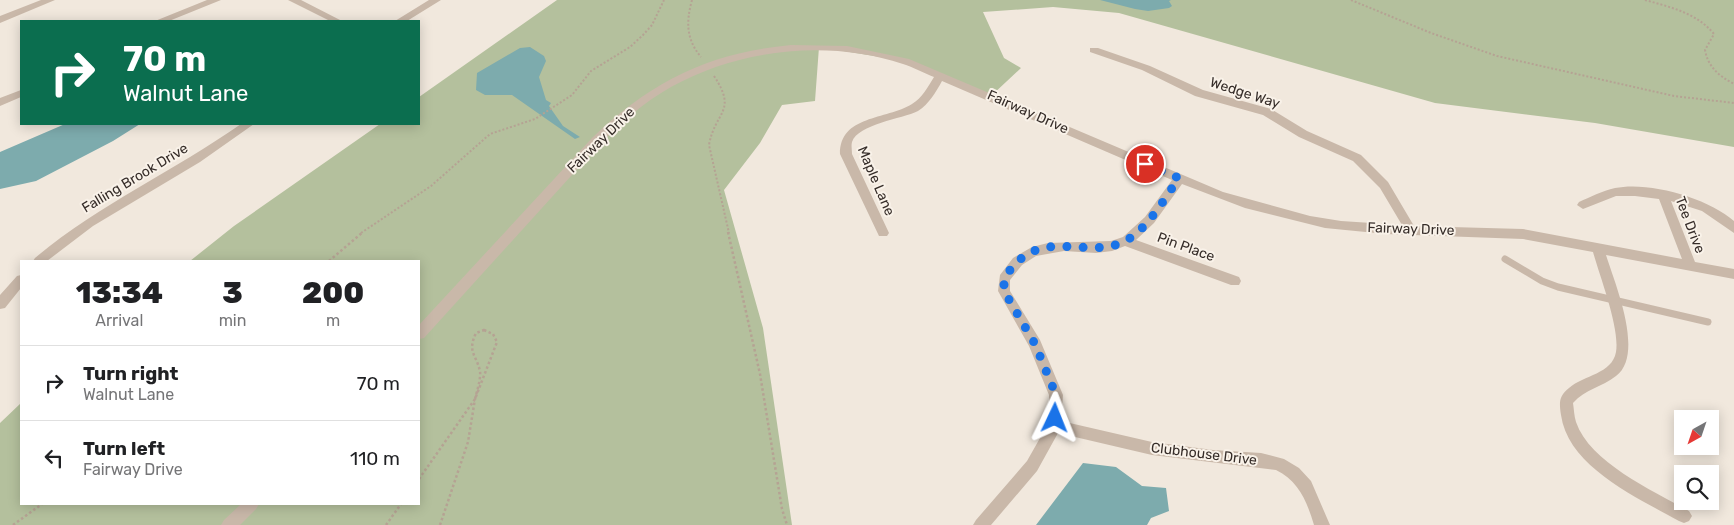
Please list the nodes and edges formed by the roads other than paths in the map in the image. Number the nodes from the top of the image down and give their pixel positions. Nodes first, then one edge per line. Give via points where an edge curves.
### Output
1 (50, 0) edge
2 (216, 0) edge
3 (293, 0) edge
4 (436, 0) edge
5 (0, 20) edge
6 (163, 20) edge
7 (336, 20) edge
8 (402, 20) edge
9 (1094, 50) dead end
10 (941, 75) junction
11 (20, 92) edge
12 (0, 102) edge
13 (246, 125) edge
14 (1179, 178) junction
15 (1663, 195) junction
16 (1583, 204) dead end
17 (1734, 228) edge
18 (1410, 229) junction
19 (883, 234) dead end
20 (1126, 241) junction
21 (1598, 247) junction
22 (40, 260) edge
23 (1504, 260) dead end
24 (1690, 265) junction
25 (1734, 274) edge
26 (20, 281) edge
27 (1235, 281) dead end
28 (1613, 299) junction
29 (0, 304) edge
30 (1708, 322) dead end
31 (420, 333) edge
32 (1053, 425) junction
33 (250, 505) edge
34 (1684, 516) dead end
35 (229, 525) edge
36 (980, 525) edge
37 (1322, 525) edge

1 - 5 street
2 - 6 street
3 - 7 street
4 - 8 street
9 - 18 street, Wedge Way via 1146,68 1199,93 1267,112 1303,134 1357,158 1384,185
10 - 14 street, Fairway Drive
10 - 19 street, Maple Lane via 915,108 865,125 848,138 846,154
10 - 31 street, Fairway Drive via 875,53 819,47 762,51 690,73 643,100 596,141
11 - 12 street
13 - 22 street, Falling Brook Drive via 85,226
14 - 18 street, Fairway Drive via 1251,207 1307,220 1375,229
14 - 20 street via 1154,214
15 - 16 street, Tee Drive via 1616,192
15 - 17 street, Tee Drive via 1704,205
15 - 24 street, Tee Drive
18 - 21 street, Fairway Drive via 1514,233
20 - 27 street, Pin Place
20 - 32 street via 1108,247 1048,247 1018,263 1004,279 1004,291 1035,344 1056,395
21 - 24 street, Fairway Drive
21 - 28 street
23 - 28 lane via 1558,287
24 - 25 street, Fairway Drive
26 - 29 street
28 - 30 lane
28 - 34 street via 1623,336 1622,358 1612,373 1577,389 1566,401 1572,433 1590,457
32 - 36 street via 1034,464
32 - 37 street, Clubhouse Drive via 1136,446 1280,464 1307,487
33 - 35 street

